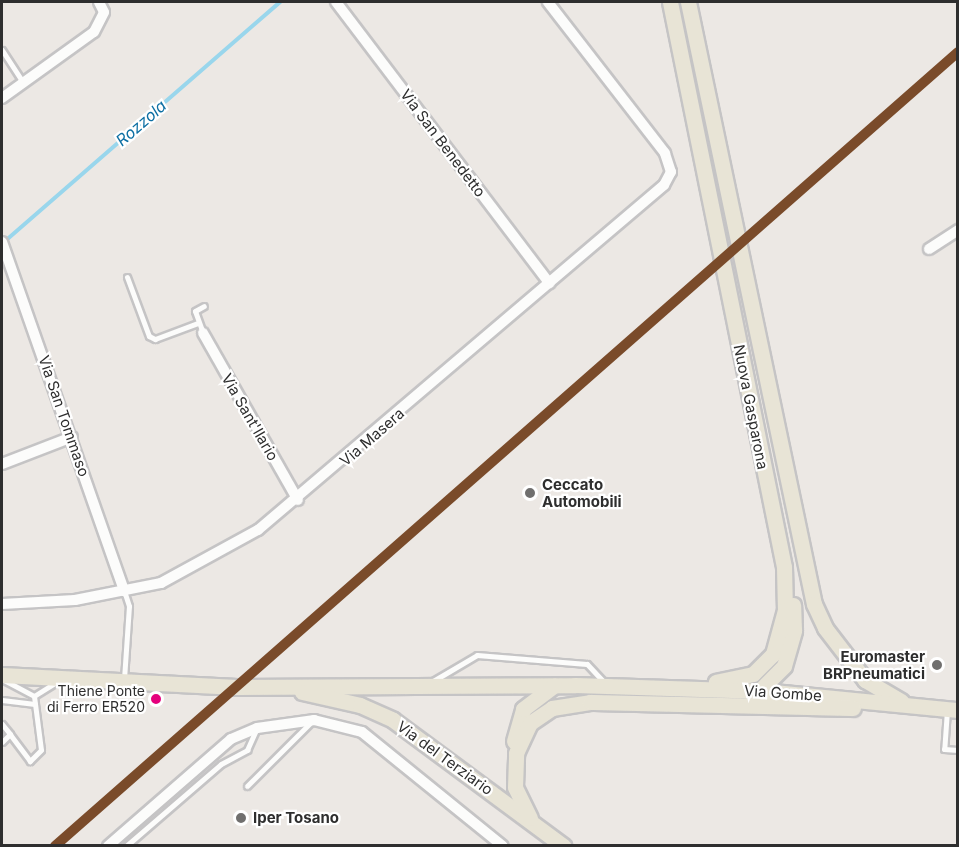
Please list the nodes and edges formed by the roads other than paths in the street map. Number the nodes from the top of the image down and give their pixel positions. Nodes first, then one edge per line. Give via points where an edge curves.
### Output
1 (99, 2) edge
2 (336, 2) edge
3 (548, 2) edge
4 (670, 2) edge
5 (688, 2) edge
6 (2, 51) edge
7 (24, 83) junction
8 (2, 98) edge
9 (957, 230) edge
10 (2, 242) edge
11 (929, 249) dead end
12 (126, 277) dead end
13 (549, 284) junction
14 (204, 306) dead end
15 (200, 328) junction
16 (72, 437) junction
17 (2, 464) edge
18 (298, 500) junction
19 (784, 567) junction
20 (124, 591) junction
21 (2, 604) edge
22 (2, 677) edge
23 (64, 678) junction
24 (124, 684) junction
25 (426, 685) junction
26 (557, 685) junction
27 (615, 686) junction
28 (279, 687) junction
29 (763, 691) junction
30 (34, 696) junction
31 (2, 700) edge
32 (35, 704) junction
33 (706, 704) junction
34 (901, 708) junction
35 (918, 708) junction
36 (952, 710) edge
37 (314, 720) junction
38 (2, 724) edge
39 (257, 728) junction
40 (10, 734) junction
41 (2, 742) edge
42 (957, 750) edge
43 (513, 767) junction
44 (247, 786) dead end
45 (530, 818) junction
46 (108, 846) edge
47 (126, 846) edge
48 (503, 846) edge
49 (563, 846) edge

1 - 7 street via 104,12 94,32
2 - 13 street, Via San Benedetto
3 - 13 street, Via Masera via 665,153 671,172 664,184
4 - 19 main road, Nuova Gasparona
5 - 35 main road, Nuova Gasparona via 814,604 825,628 866,680
6 - 7 lane
7 - 8 street
9 - 11 street
10 - 16 street, Via San Tommaso
12 - 15 lane via 149,336 155,339
13 - 18 street, Via Masera
14 - 15 lane via 195,310
15 - 18 street, Via Sant'Ilario
16 - 17 street
16 - 20 street, Via San Tommaso
18 - 20 street, Via Masera via 189,570
19 - 27 main road, Nuova Gasparona via 781,635 773,654 753,674 725,682
19 - 29 main road via 794,609 792,641 784,666
20 - 21 street, Via Masera via 37,604
20 - 24 lane via 129,606
22 - 23 main road, Via Gombe
22 - 30 lane
23 - 24 main road, Via Gombe
23 - 30 lane
24 - 28 main road, Via Gombe
25 - 26 main road, Via Gombe
25 - 27 lane, Via Gombe via 477,656 587,664
25 - 28 main road, Via Gombe
26 - 27 main road, Via Gombe
26 - 43 main road via 523,709
27 - 29 main road, Via Gombe
28 - 45 main road, Via del Terziario via 360,705 393,720
29 - 33 main road
29 - 34 main road, Via Gombe
30 - 32 lane
31 - 32 lane
32 - 40 lane via 42,742 37,756 30,761
33 - 34 main road
33 - 43 main road via 590,702 552,708 530,723
34 - 35 main road, Via Gombe
35 - 36 main road, Via Gombe
36 - 42 lane via 944,749
37 - 39 street
37 - 44 lane
37 - 48 street via 362,732
38 - 40 lane
39 - 46 street via 231,739
39 - 47 lane via 247,750 221,764
40 - 41 lane
43 - 45 main road via 518,799
45 - 49 main road, Via del Terziario

